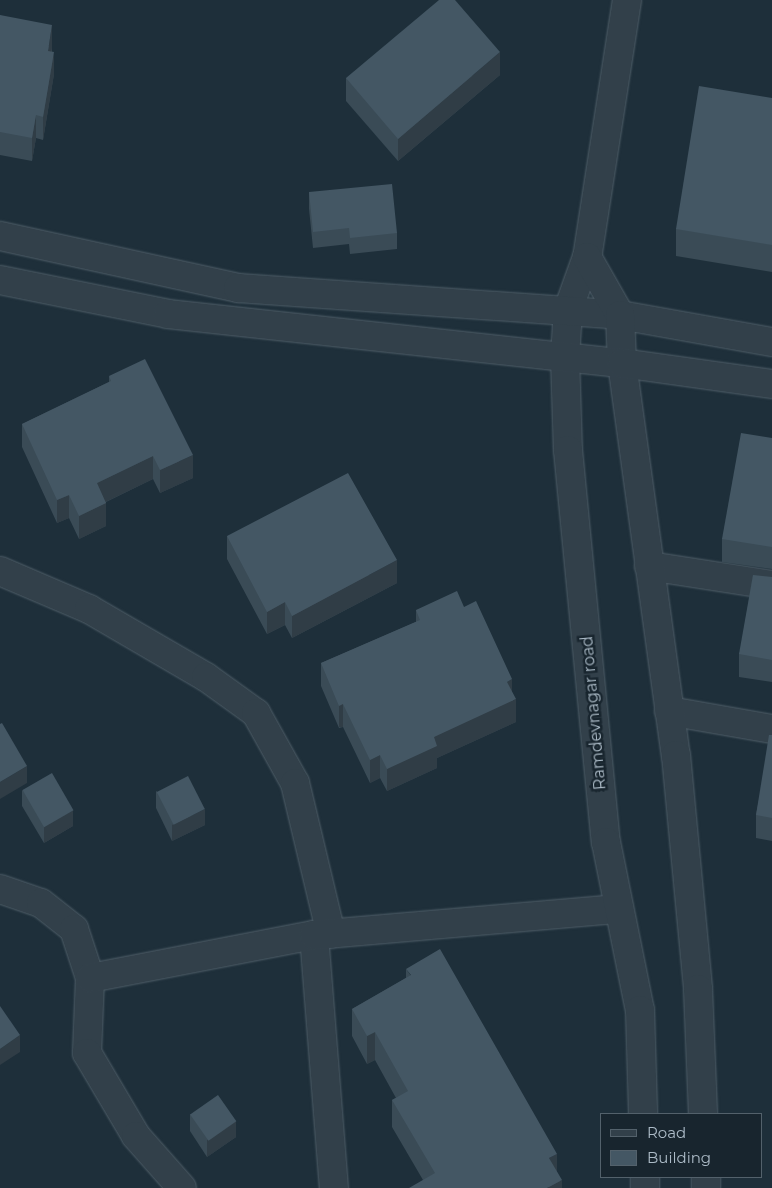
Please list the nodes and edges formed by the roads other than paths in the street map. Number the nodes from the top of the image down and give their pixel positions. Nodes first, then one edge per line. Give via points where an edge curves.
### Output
1 (627, 0) edge
2 (0, 236) edge
3 (588, 257) junction
4 (0, 280) edge
5 (568, 310) junction
6 (620, 315) junction
7 (772, 342) edge
8 (565, 357) junction
9 (622, 362) junction
10 (772, 384) edge
11 (649, 566) junction
12 (0, 570) edge
13 (772, 585) edge
14 (670, 711) junction
15 (772, 729) edge
16 (0, 889) edge
17 (619, 909) junction
18 (323, 934) junction
19 (90, 978) junction
20 (643, 1113) edge
21 (703, 1113) edge
22 (182, 1188) edge
23 (334, 1188) edge

1 - 3 street, Ramdevnagar road
2 - 5 street via 238,288
3 - 5 street, Ramdevnagar road
3 - 6 street
4 - 8 street via 168,314
5 - 6 street
5 - 8 street, Ramdevnagar road
6 - 7 street
6 - 9 street
8 - 9 street
8 - 17 street, Ramdevnagar road via 568,450 606,842
9 - 10 street
9 - 11 street
11 - 13 street
11 - 14 street
12 - 18 street via 89,608 206,677 256,712 295,783
14 - 15 street
14 - 21 street via 698,989
16 - 19 street via 41,904 74,929
17 - 18 street
17 - 20 street, Ramdevnagar road via 640,1010
18 - 19 street
18 - 23 street
19 - 22 street via 87,1053 136,1136

